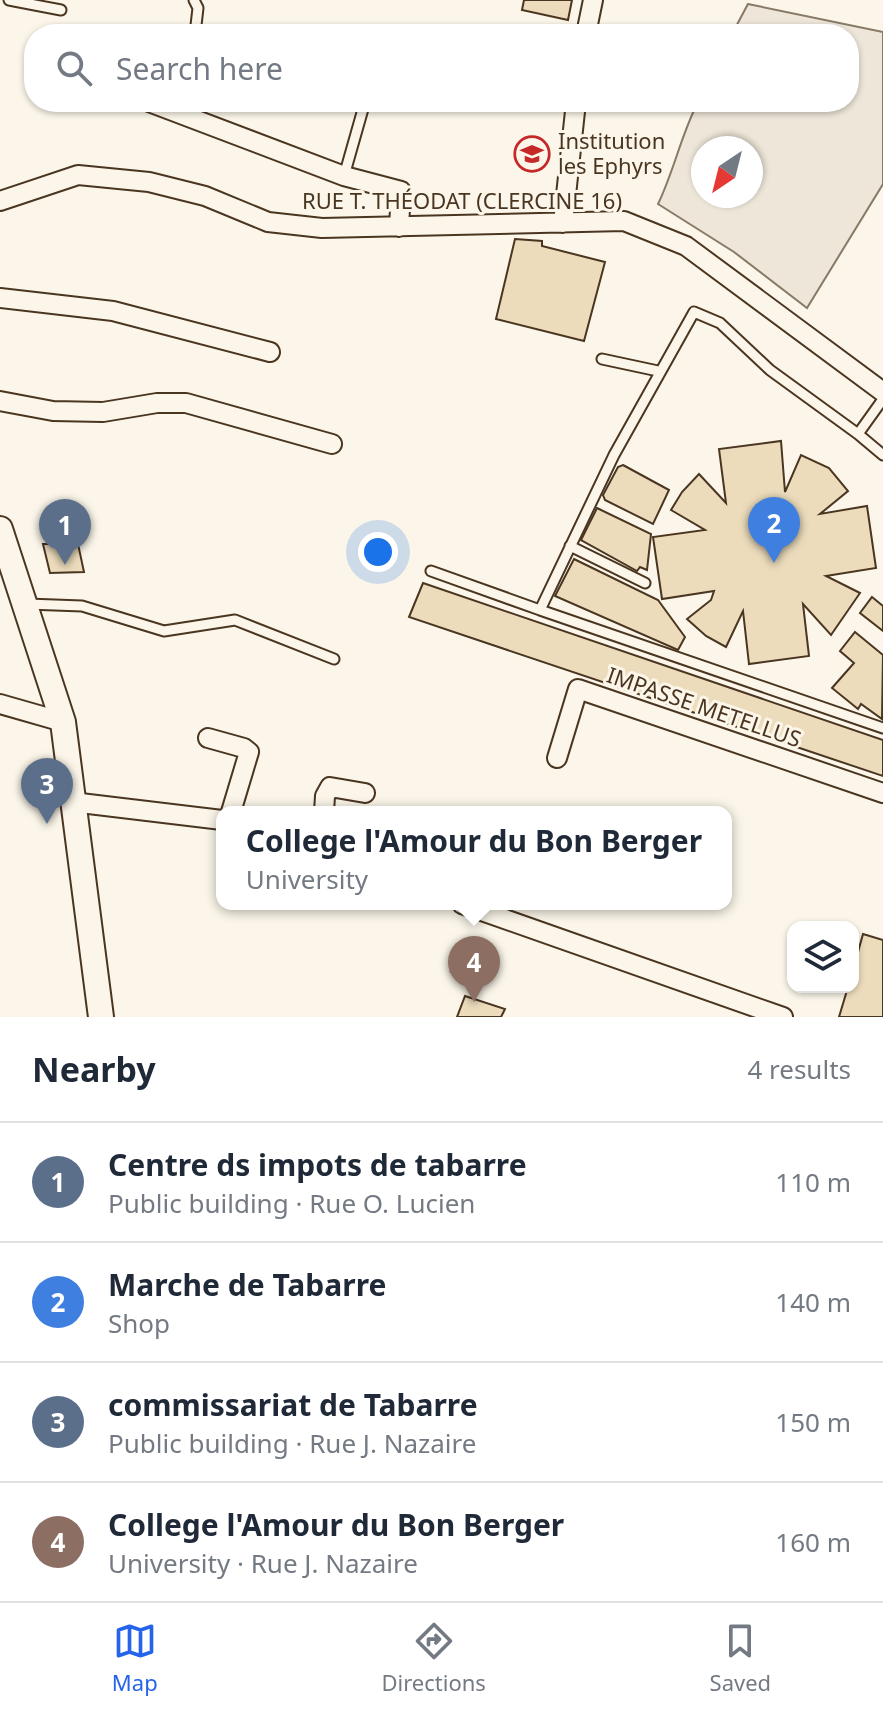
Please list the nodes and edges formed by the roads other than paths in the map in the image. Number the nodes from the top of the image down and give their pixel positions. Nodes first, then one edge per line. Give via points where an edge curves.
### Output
1 (9, 0) edge
2 (194, 0) edge
3 (593, 0) edge
4 (61, 10) dead end
5 (196, 24) edge
6 (588, 24) edge
7 (189, 112) edge
8 (362, 112) edge
9 (575, 112) edge
10 (344, 176) junction
11 (0, 201) edge
12 (563, 223) junction
13 (399, 227) junction
14 (0, 298) edge
15 (270, 352) dead end
16 (602, 359) dead end
17 (658, 371) junction
18 (883, 392) edge
19 (883, 399) edge
20 (0, 401) edge
21 (858, 434) junction
22 (332, 444) dead end
23 (883, 455) edge
24 (0, 529) edge
25 (570, 546) junction
26 (431, 571) dead end
27 (645, 583) dead end
28 (27, 604) junction
29 (540, 610) junction
30 (334, 659) dead end
31 (0, 704) edge
32 (63, 722) junction
33 (883, 728) edge
34 (208, 738) dead end
35 (557, 758) dead end
36 (365, 793) dead end
37 (883, 793) edge
38 (72, 802) junction
39 (233, 806) edge
40 (324, 806) edge
41 (216, 819) edge
42 (479, 910) edge
43 (101, 1017) edge
44 (783, 1017) edge

1 - 4 lane
2 - 5 lane
3 - 6 street
7 - 10 street
8 - 10 lane
9 - 12 street
10 - 13 street via 401,191
11 - 13 street, RUE T. THÉODAT (CLERCINE 16) via 78,175 149,182 205,196 268,222
12 - 13 street, RUE T. THÉODAT (CLERCINE 16)
12 - 18 street, RUE T. THÉODAT (CLERCINE 16) via 624,221 686,246
14 - 15 street via 113,311
16 - 17 lane
17 - 21 lane via 694,312 720,323 770,370
17 - 25 lane
19 - 21 lane
20 - 22 street via 53,411 103,412 186,403
21 - 23 lane
24 - 28 main road
25 - 27 lane
25 - 29 lane
26 - 29 lane
28 - 30 lane via 82,606 164,631 235,620
28 - 32 main road
29 - 33 lane
31 - 32 street
32 - 38 main road
34 - 39 street via 249,752
35 - 37 street, IMPASSE METELLUS via 578,689
36 - 40 street via 330,787
38 - 41 street
38 - 43 main road
42 - 44 street

